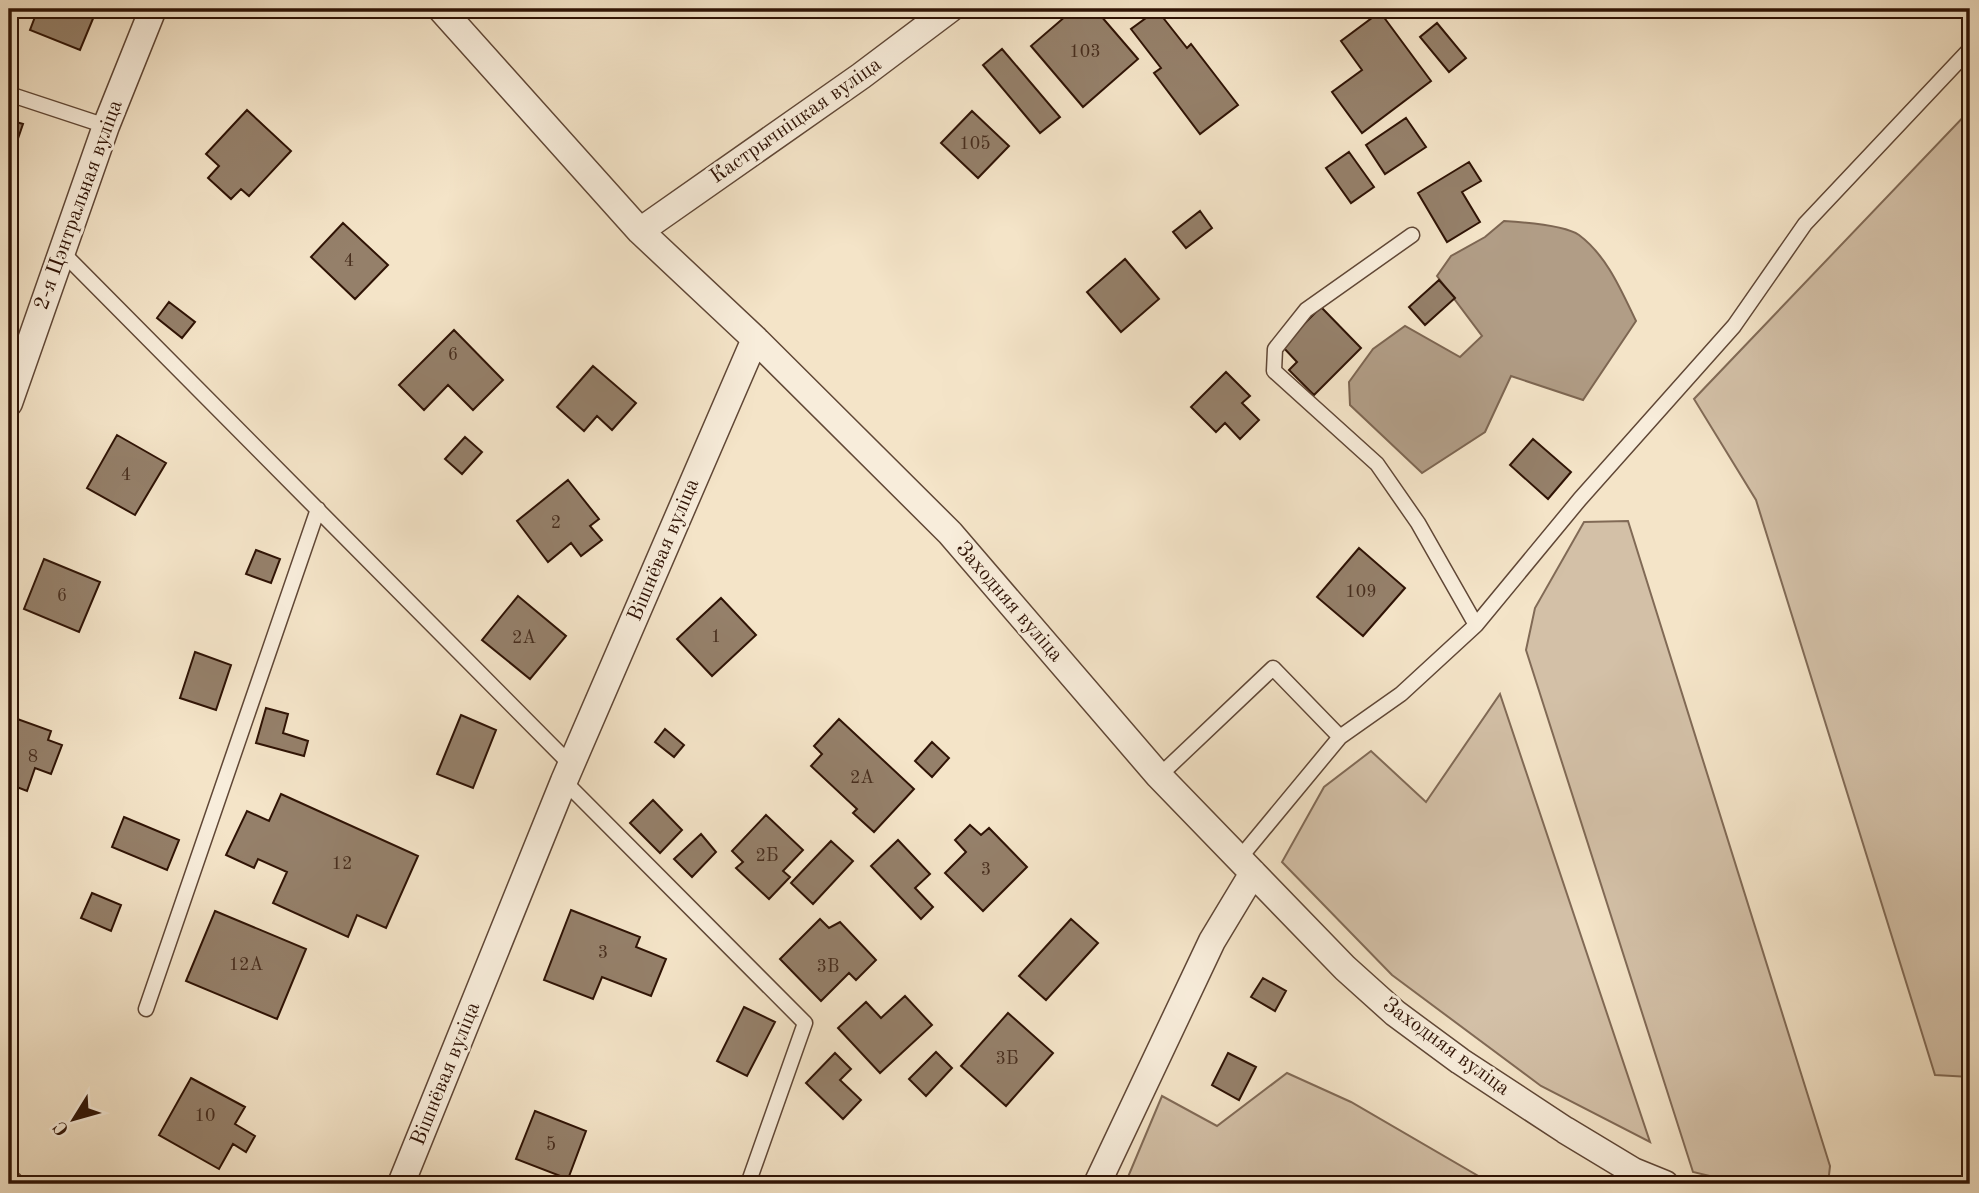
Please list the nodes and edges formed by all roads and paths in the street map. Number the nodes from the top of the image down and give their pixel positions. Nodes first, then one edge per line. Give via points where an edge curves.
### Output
1 (153, 9) edge
2 (441, 9) edge
3 (950, 9) edge
4 (1970, 49) edge
5 (9, 94) edge
6 (106, 126) junction
7 (640, 231) junction
8 (1412, 235) dead end
9 (62, 252) junction
10 (755, 339) junction
11 (9, 403) edge
12 (318, 509) junction
13 (1476, 625) junction
14 (1340, 737) junction
15 (568, 773) junction
16 (1159, 776) junction
17 (1246, 866) junction
18 (146, 1009) dead end
19 (401, 1184) edge
20 (748, 1184) edge
21 (1097, 1184) edge
22 (1665, 1184) edge

1 - 6 street, 2-я Цэнтральная вуліца
2 - 7 street
3 - 7 street, Кастрычніцкая вуліца
4 - 13 lane via 1805,224 1734,326 1580,499
5 - 6 lane
6 - 9 street, 2-я Цэнтральная вуліца
7 - 10 street
8 - 13 lane via 1306,310 1275,349 1274,371 1377,464 1419,523
9 - 11 street, 2-я Цэнтральная вуліца
9 - 12 lane
10 - 15 street, Вішнёвая вуліца
10 - 16 street, Заходняя вуліца via 950,533
12 - 15 lane
12 - 18 lane
13 - 14 lane via 1401,694
14 - 16 lane via 1273,668
14 - 17 lane
15 - 19 street, Вішнёвая вуліца
15 - 20 lane via 805,1023
16 - 17 street, Заходняя вуліца
17 - 21 street
17 - 22 street, Заходняя вуліца via 1395,1013 1565,1130 1633,1171

